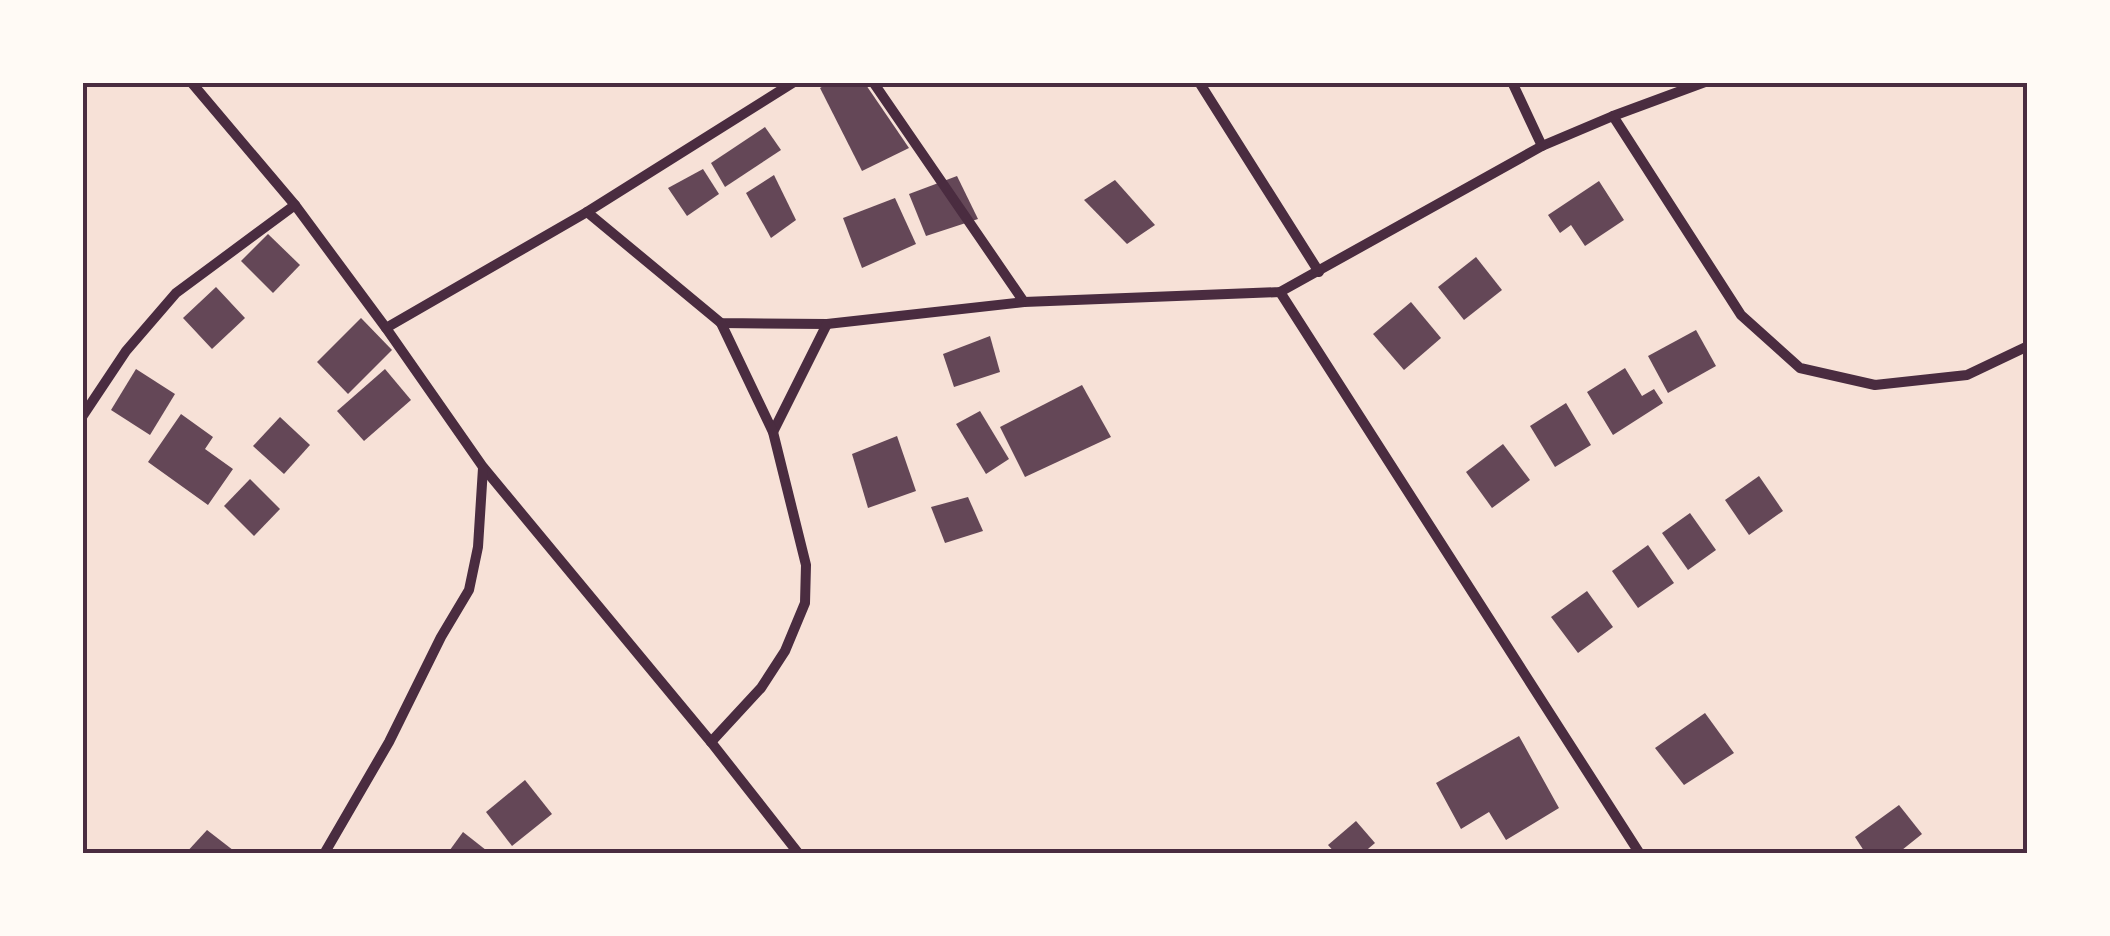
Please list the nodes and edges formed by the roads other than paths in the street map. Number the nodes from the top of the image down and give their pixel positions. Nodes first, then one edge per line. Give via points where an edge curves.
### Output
1 (190, 82) edge
2 (794, 82) edge
3 (873, 82) edge
4 (1199, 82) edge
5 (1512, 82) edge
6 (1705, 82) edge
7 (1614, 116) junction
8 (1542, 146) junction
9 (295, 205) junction
10 (587, 212) junction
11 (1319, 272) junction
12 (1280, 292) junction
13 (1024, 302) junction
14 (721, 323) junction
15 (827, 324) junction
16 (386, 328) junction
17 (2028, 346) edge
18 (82, 417) edge
19 (773, 432) junction
20 (483, 467) junction
21 (711, 742) junction
22 (324, 854) edge
23 (799, 854) edge
24 (1640, 854) edge

1 - 9 street
2 - 10 street
3 - 13 street
4 - 11 street
5 - 8 street
6 - 7 street
7 - 8 street
7 - 17 street via 1741,316 1800,368 1875,385 1966,375
8 - 11 street
9 - 16 street
9 - 18 street via 176,292
10 - 14 street
10 - 16 street
11 - 12 street
12 - 13 street
12 - 24 street
13 - 15 street
14 - 15 street
14 - 19 street
15 - 19 street
16 - 20 street
19 - 21 street via 806,566 806,603 761,688
20 - 21 street
20 - 22 street via 469,590
21 - 23 street

